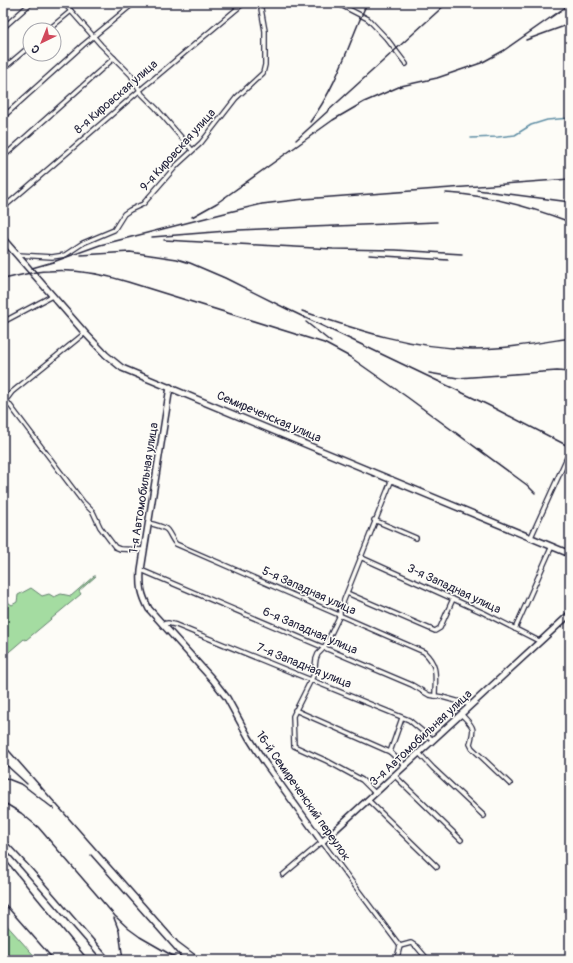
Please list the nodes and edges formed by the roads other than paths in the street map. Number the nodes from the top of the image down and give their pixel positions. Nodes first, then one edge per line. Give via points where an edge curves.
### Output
1 (31, 3) edge
2 (64, 3) edge
3 (134, 3) edge
4 (244, 3) edge
5 (260, 3) edge
6 (337, 3) edge
7 (70, 11) junction
8 (57, 22) edge
9 (3, 28) edge
10 (95, 37) junction
11 (22, 53) edge
12 (114, 58) junction
13 (406, 64) dead end
14 (3, 69) edge
15 (139, 91) junction
16 (3, 117) edge
17 (192, 150) junction
18 (3, 157) edge
19 (3, 208) edge
20 (3, 239) edge
21 (18, 255) junction
22 (52, 296) junction
23 (3, 322) edge
24 (85, 333) junction
25 (170, 387) junction
26 (4, 402) edge
27 (570, 451) edge
28 (392, 479) junction
29 (374, 520) junction
30 (149, 523) junction
31 (531, 537) junction
32 (416, 538) dead end
33 (552, 546) junction
34 (144, 550) junction
35 (570, 554) edge
36 (360, 557) junction
37 (142, 570) junction
38 (141, 592) joint
39 (347, 592) junction
40 (453, 599) junction
41 (570, 614) edge
42 (340, 615) junction
43 (162, 624) junction
44 (515, 629) junction
45 (539, 641) junction
46 (324, 648) junction
47 (311, 680) junction
48 (435, 696) junction
49 (471, 705) junction
50 (295, 710) junction
51 (461, 714) junction
52 (402, 718) junction
53 (433, 740) junction
54 (390, 752) junction
55 (419, 753) junction
56 (405, 766) junction
57 (394, 775) junction
58 (510, 784) dead end
59 (375, 793) junction
60 (368, 800) junction
61 (484, 816) dead end
62 (461, 840) dead end
63 (322, 842) junction
64 (437, 867) dead end
65 (283, 875) dead end
66 (400, 946) junction
67 (395, 960) edge
68 (428, 960) edge

1 - 9 street
2 - 7 street
3 - 10 street
4 - 15 street, 8-я Кировская улица
5 - 17 street, 9-я Кировская улица via 265,66 260,76 236,98
6 - 13 street via 368,19
7 - 8 street
7 - 10 street
10 - 12 street
10 - 16 street
11 - 14 street
12 - 15 street via 131,75
12 - 18 street
15 - 17 street
15 - 19 street, 8-я Кировская улица
17 - 21 street, 9-я Кировская улица via 143,204 124,214 114,230 83,243 65,255
20 - 21 street, Семиреченская улица
21 - 22 street, Семиреченская улица
22 - 23 street
22 - 24 street, Семиреченская улица
24 - 25 street, Семиреченская улица via 117,365
24 - 26 street via 12,392
25 - 28 street, Семиреченская улица
25 - 30 street, 1-я Автомобильная улица
26 - 34 street via 93,512 100,527 115,547
27 - 31 street
28 - 29 street
28 - 31 street, Семиреченская улица
29 - 32 street
29 - 36 street
30 - 34 street, 1-я Автомобильная улица
30 - 42 street, 5-я Западная улица via 167,530 176,544
31 - 33 street, Семиреченская улица
33 - 35 street, Семиреченская улица
33 - 44 street
34 - 37 street, 1-я Автомобильная улица
36 - 39 street
36 - 40 street, 3-я Западная улица
37 - 38 street, 1-я Автомобильная улица
37 - 46 street, 6-я Западная улица
38 - 43 street, 16-й Семиреченский переулок via 149,609
39 - 40 street via 435,631 440,628
39 - 42 street
40 - 44 street, 3-я Западная улица
41 - 45 street, 3-я Автомобильная улица
42 - 46 street
42 - 48 street, 5-я Западная улица via 424,652 435,667
43 - 47 street, 7-я Западная улица via 176,625
43 - 63 street, 16-й Семиреченский переулок via 214,680 256,750
44 - 45 street, 3-я Западная улица
45 - 49 street, 3-я Автомобильная улица
46 - 47 street via 318,654
46 - 48 street, 6-я Западная улица
47 - 50 street
47 - 52 street, 7-я Западная улица
48 - 49 street, 6-я Западная улица
49 - 51 street, 3-я Автомобильная улица
50 - 54 street
50 - 59 street via 292,723 294,746 362,780
51 - 53 street, 3-я Автомобильная улица
51 - 58 street via 473,726 470,744 472,748
52 - 53 street, 7-я Западная улица
52 - 54 street
53 - 55 street, 3-я Автомобильная улица
54 - 56 street
55 - 56 street, 3-я Автомобильная улица
55 - 61 street
56 - 57 street, 3-я Автомобильная улица
57 - 59 street, 3-я Автомобильная улица
57 - 62 street
59 - 60 street, 3-я Автомобильная улица
60 - 63 street, 3-я Автомобильная улица
60 - 64 street
63 - 65 street, 3-я Автомобильная улица
63 - 66 street, 16-й Семиреченский переулок
66 - 67 street
66 - 68 street via 411,944

